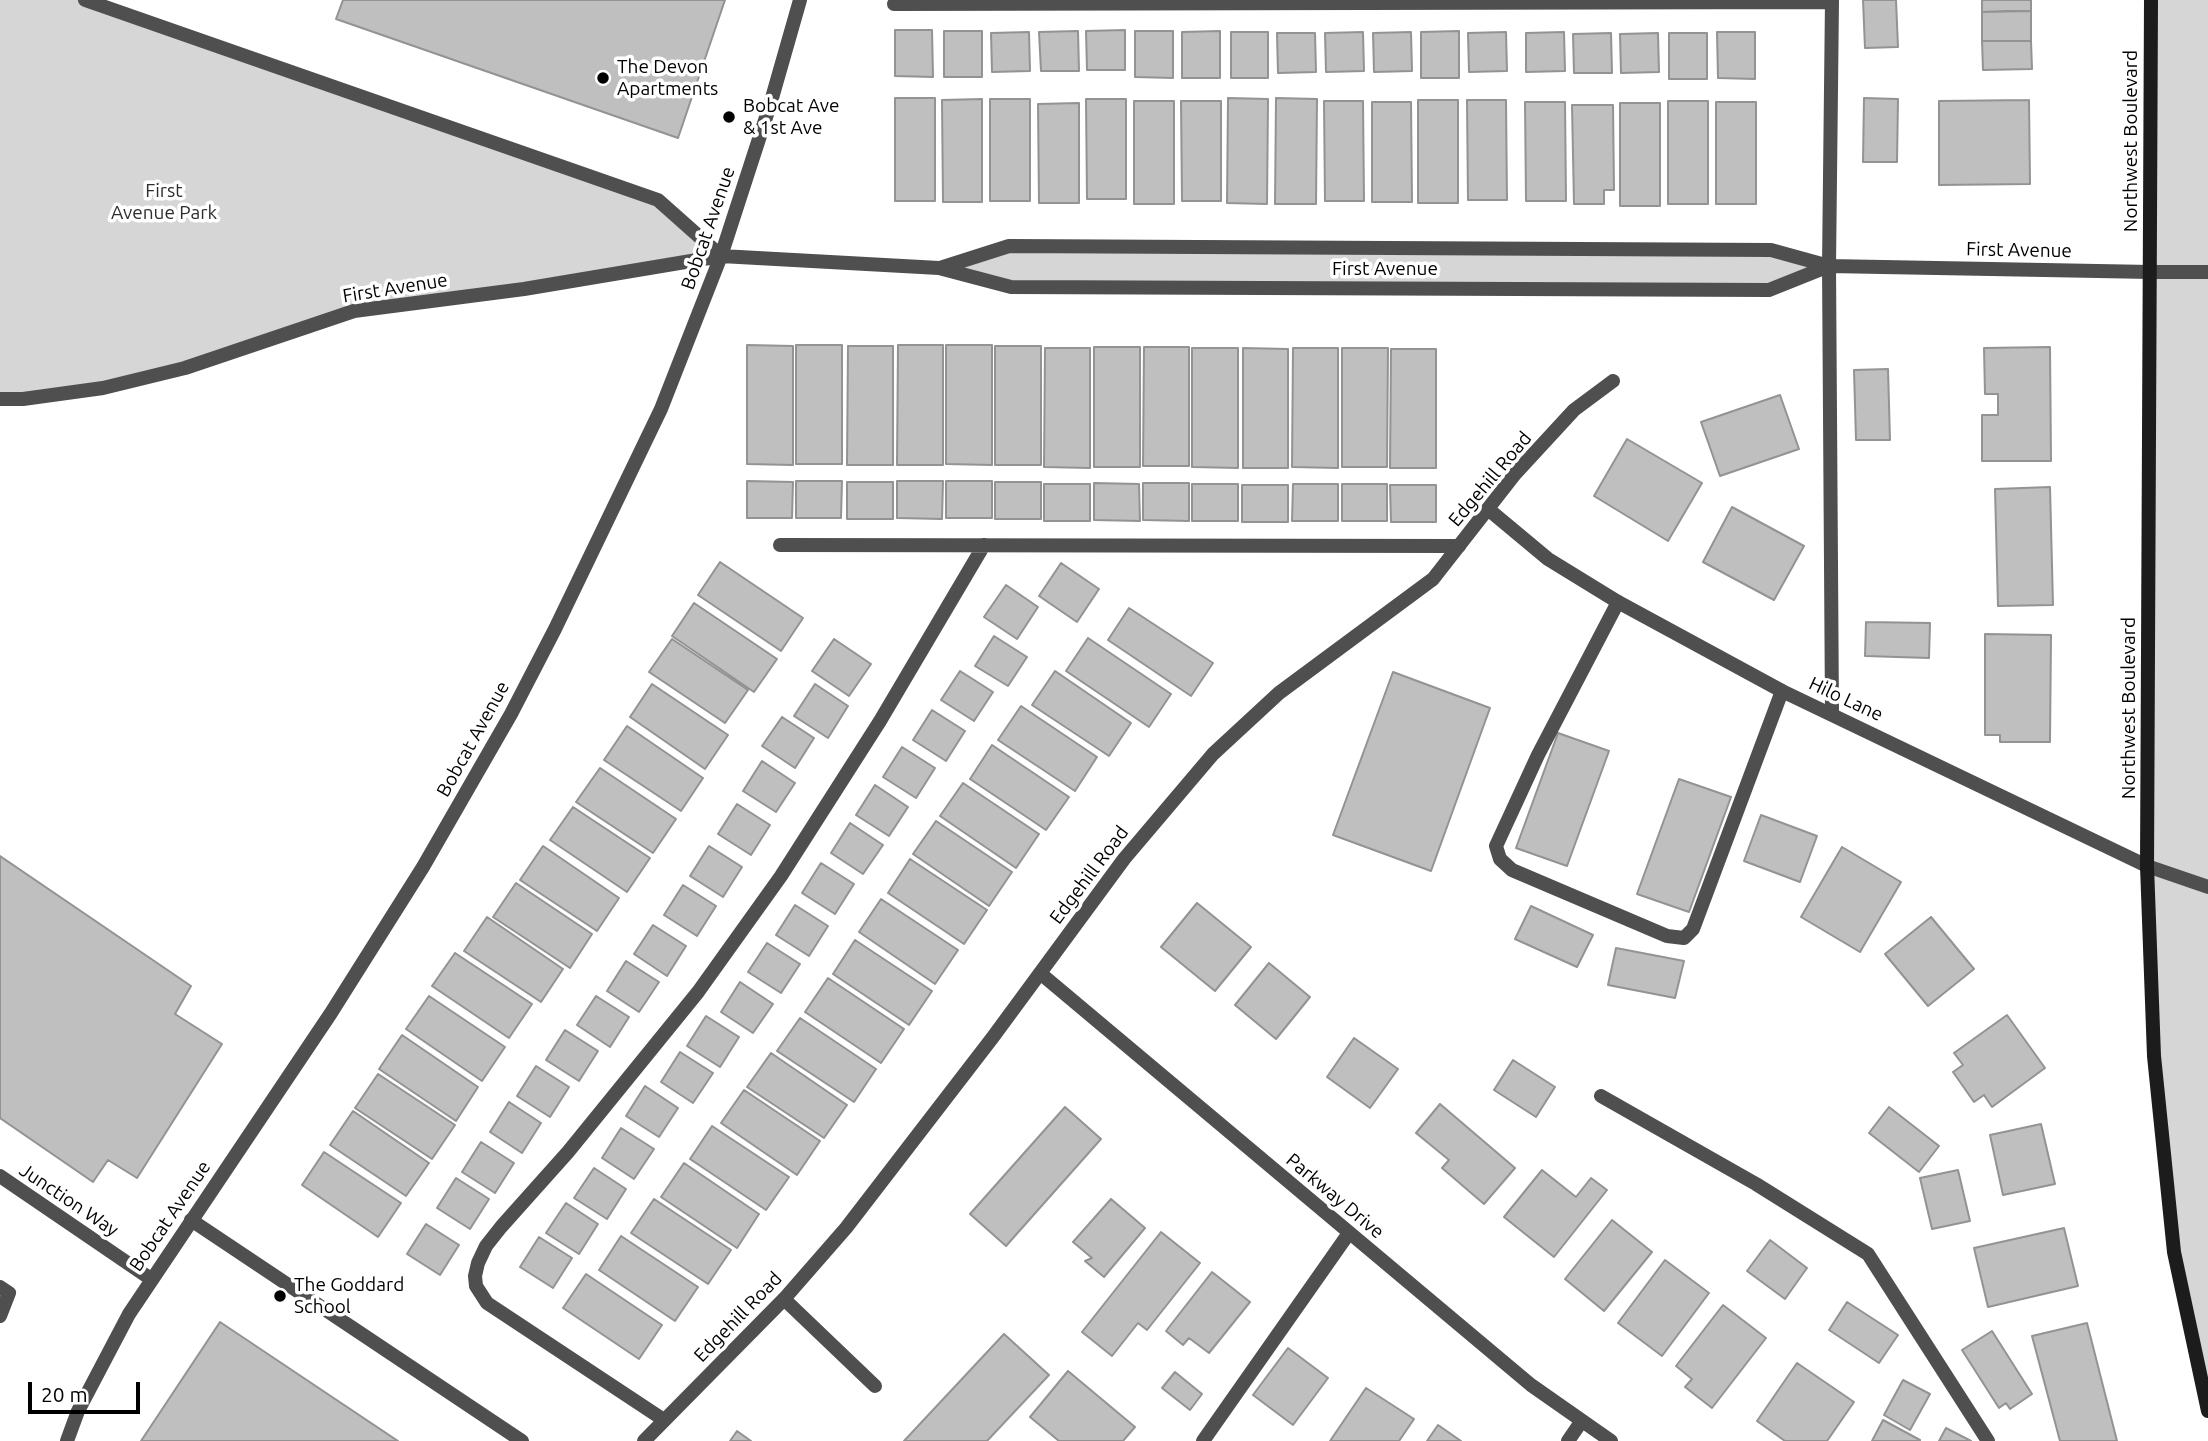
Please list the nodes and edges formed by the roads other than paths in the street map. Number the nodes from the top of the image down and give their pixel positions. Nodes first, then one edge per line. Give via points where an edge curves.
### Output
1 (85, 0) edge
2 (800, 0) edge
3 (2151, 0) edge
4 (1832, 1) edge
5 (1074, 2) edge
6 (894, 4) dead end
7 (721, 256) junction
8 (1829, 266) junction
9 (939, 268) junction
10 (2151, 272) junction
11 (2208, 272) edge
12 (1613, 381) dead end
13 (0, 399) edge
14 (1488, 509) junction
15 (780, 545) dead end
16 (984, 545) junction
17 (1459, 546) junction
18 (1618, 602) junction
19 (1782, 691) junction
20 (1832, 713) junction
21 (2147, 866) junction
22 (2208, 887) edge
23 (1040, 973) junction
24 (1601, 1096) dead end
25 (0, 1176) edge
26 (191, 1220) junction
27 (1349, 1233) junction
28 (151, 1279) junction
29 (0, 1287) edge
30 (784, 1299) junction
31 (0, 1316) edge
32 (875, 1386) dead end
33 (2208, 1411) edge
34 (664, 1420) junction
35 (1581, 1422) junction
36 (67, 1441) edge
37 (522, 1441) edge
38 (644, 1441) edge
39 (1203, 1441) edge
40 (1568, 1441) edge
41 (1611, 1441) edge
42 (1988, 1441) edge

1 - 7 street via 658,200
2 - 7 street, Bobcat Avenue
3 - 10 main road, Northwest Boulevard
4 - 5 street
4 - 8 street
5 - 6 street
7 - 9 street, First Avenue
7 - 13 street, First Avenue via 354,311 185,368 103,388
7 - 26 street, Bobcat Avenue via 661,409 512,714 338,1002
8 - 9 street, First Avenue via 1771,250 1009,246
8 - 9 street, First Avenue via 1769,290 1011,287
8 - 10 street, First Avenue
8 - 20 street
10 - 11 street, First Avenue
10 - 21 main road, Northwest Boulevard
12 - 14 street, Edgehill Road via 1574,410
14 - 17 street, Edgehill Road
14 - 18 street, Hilo Lane via 1548,559
15 - 16 street
16 - 17 street
16 - 34 street via 880,721 773,887 698,992 501,1227 478,1263 477,1286 487,1303
17 - 23 street, Edgehill Road via 1433,579 1279,693 1213,754 1124,859
18 - 19 street, Hilo Lane
18 - 19 street via 1496,846 1500,859 1512,870 1667,936 1684,938 1693,929
19 - 20 street, Hilo Lane
20 - 21 street, Hilo Lane
21 - 22 street, Hilo Lane
21 - 33 main road, Northwest Boulevard via 2154,1056 2174,1252
23 - 27 street, Parkway Drive
23 - 30 street, Edgehill Road via 846,1228
24 - 42 street via 1868,1254
25 - 28 street, Junction Way
26 - 28 street, Bobcat Avenue
26 - 37 street
27 - 35 street, Parkway Drive
27 - 39 street
28 - 36 street, Bobcat Avenue via 78,1411
29 - 31 street via 9,1293
30 - 32 street
30 - 34 street, Edgehill Road
34 - 38 street, Edgehill Road
35 - 40 street
35 - 41 street, Parkway Drive

